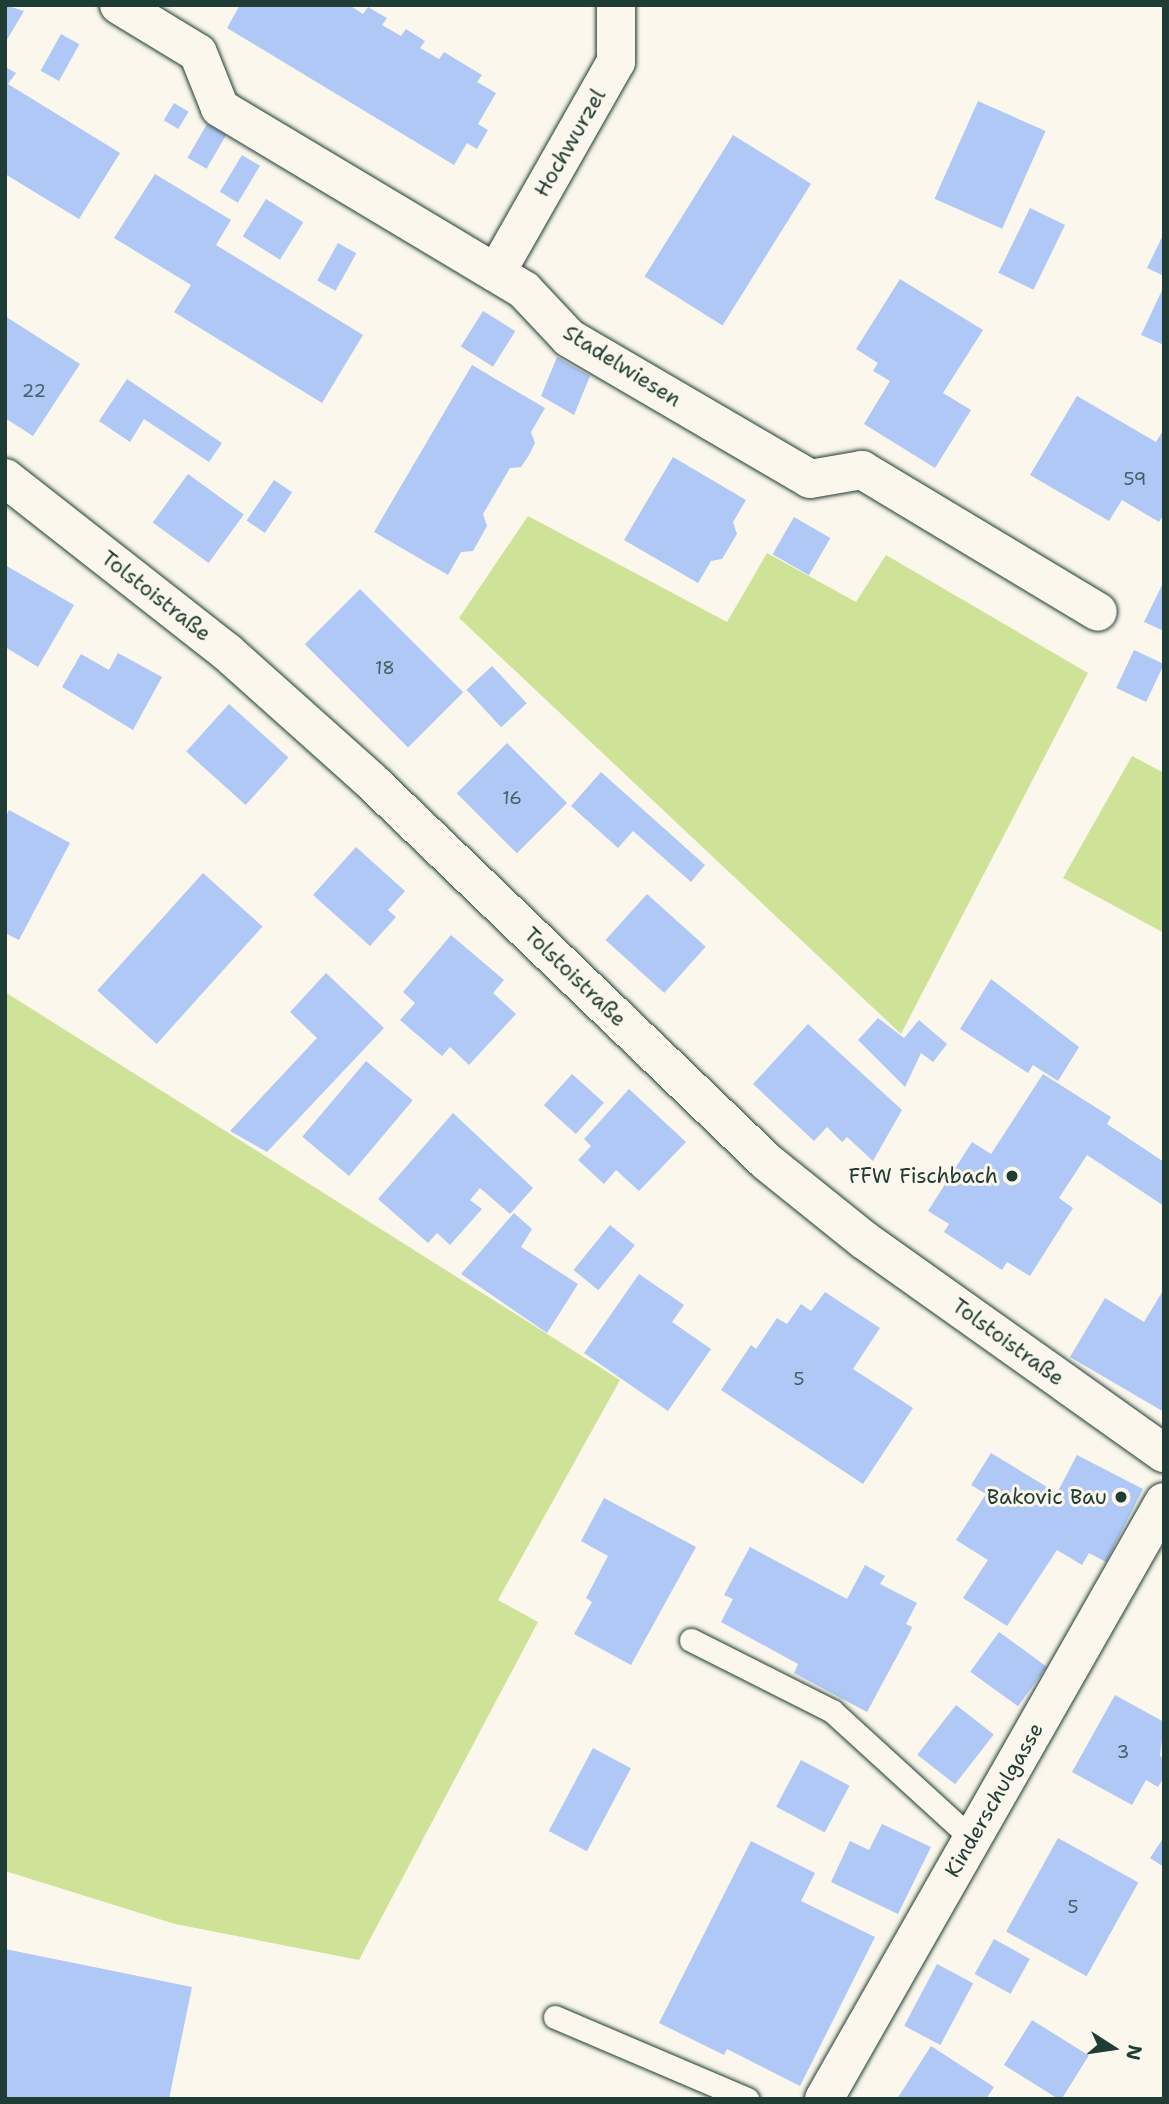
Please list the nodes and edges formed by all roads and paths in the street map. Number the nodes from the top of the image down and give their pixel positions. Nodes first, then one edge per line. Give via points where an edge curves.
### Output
1 (119, 5) edge
2 (616, 5) edge
3 (496, 273) junction
4 (5, 478) edge
5 (1098, 612) dead end
6 (1164, 1453) edge
7 (1164, 1502) edge
8 (691, 1640) dead end
9 (972, 1839) junction
10 (555, 2017) dead end
11 (747, 2099) edge
12 (824, 2099) edge

1 - 3 street, Stadelwiesen via 198,53 220,108
2 - 3 street, Hochwurzel via 616,62
3 - 5 street, Stadelwiesen via 524,290 569,338 810,479 862,470
4 - 6 street, Tolstoistraße via 227,652 369,779 768,1163 864,1240
7 - 9 street, Kinderschulgasse
8 - 9 lane via 832,1711
9 - 12 street, Kinderschulgasse
10 - 11 lane

